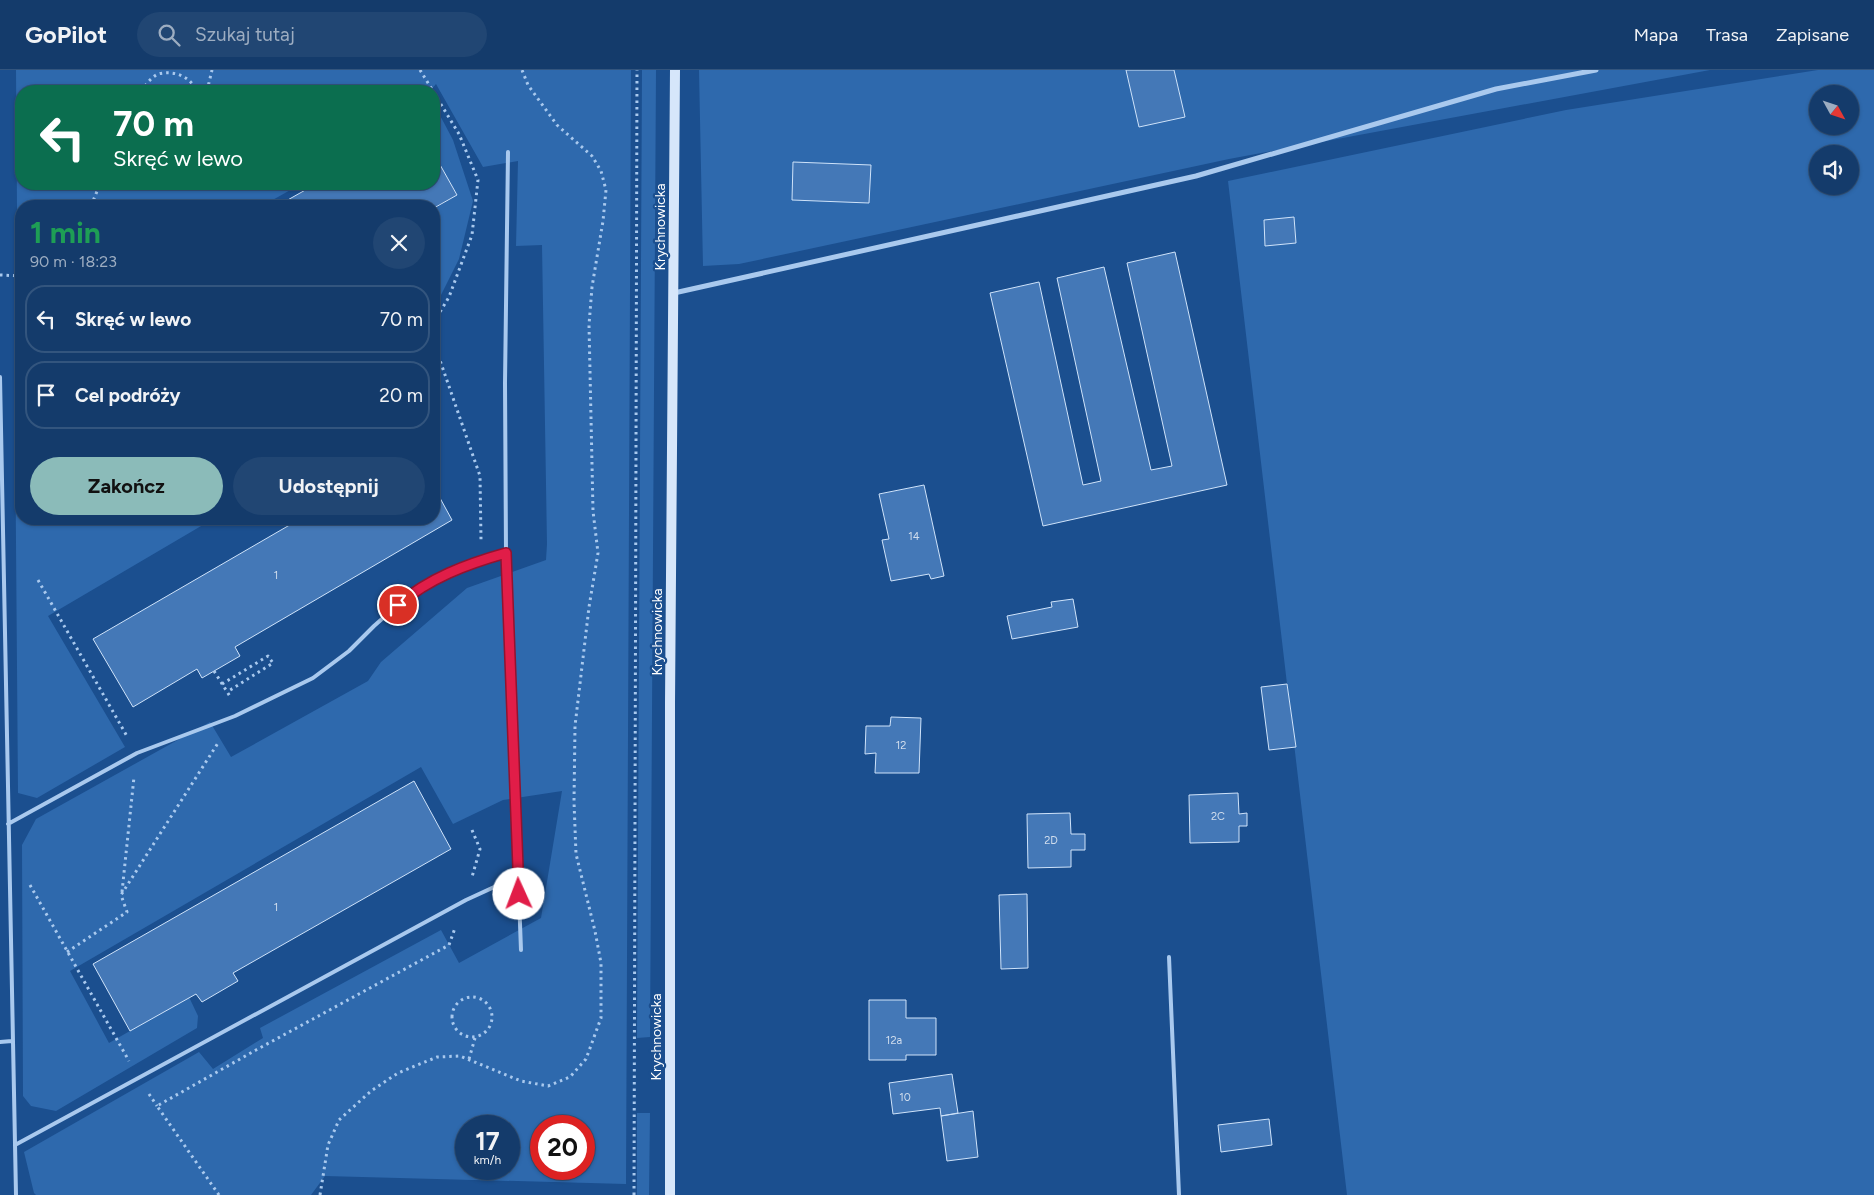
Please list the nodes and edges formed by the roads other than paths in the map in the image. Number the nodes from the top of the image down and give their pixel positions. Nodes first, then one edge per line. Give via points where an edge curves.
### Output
1 (675, 70) edge
2 (1596, 70) edge
3 (508, 152) dead end
4 (673, 293) junction
5 (0, 377) edge
6 (506, 553) junction
7 (2, 588) edge
8 (0, 753) edge
9 (7, 753) junction
10 (8, 824) junction
11 (518, 876) junction
12 (521, 950) dead end
13 (1169, 957) dead end
14 (12, 1041) junction
15 (0, 1042) edge
16 (15, 1144) junction
17 (16, 1195) edge
18 (670, 1195) edge
19 (1180, 1195) edge

1 - 4 street, Krychnowicka
2 - 4 street via 1496,89 1196,176
3 - 6 lane
4 - 18 street, Krychnowicka
5 - 7 lane
6 - 10 lane via 447,573 409,595 349,651 313,678 235,716 137,753
6 - 11 lane
7 - 9 lane
8 - 9 lane
9 - 10 lane
10 - 14 lane
11 - 12 lane
11 - 16 lane via 466,900
13 - 19 lane
14 - 15 lane
14 - 16 lane
16 - 17 lane

